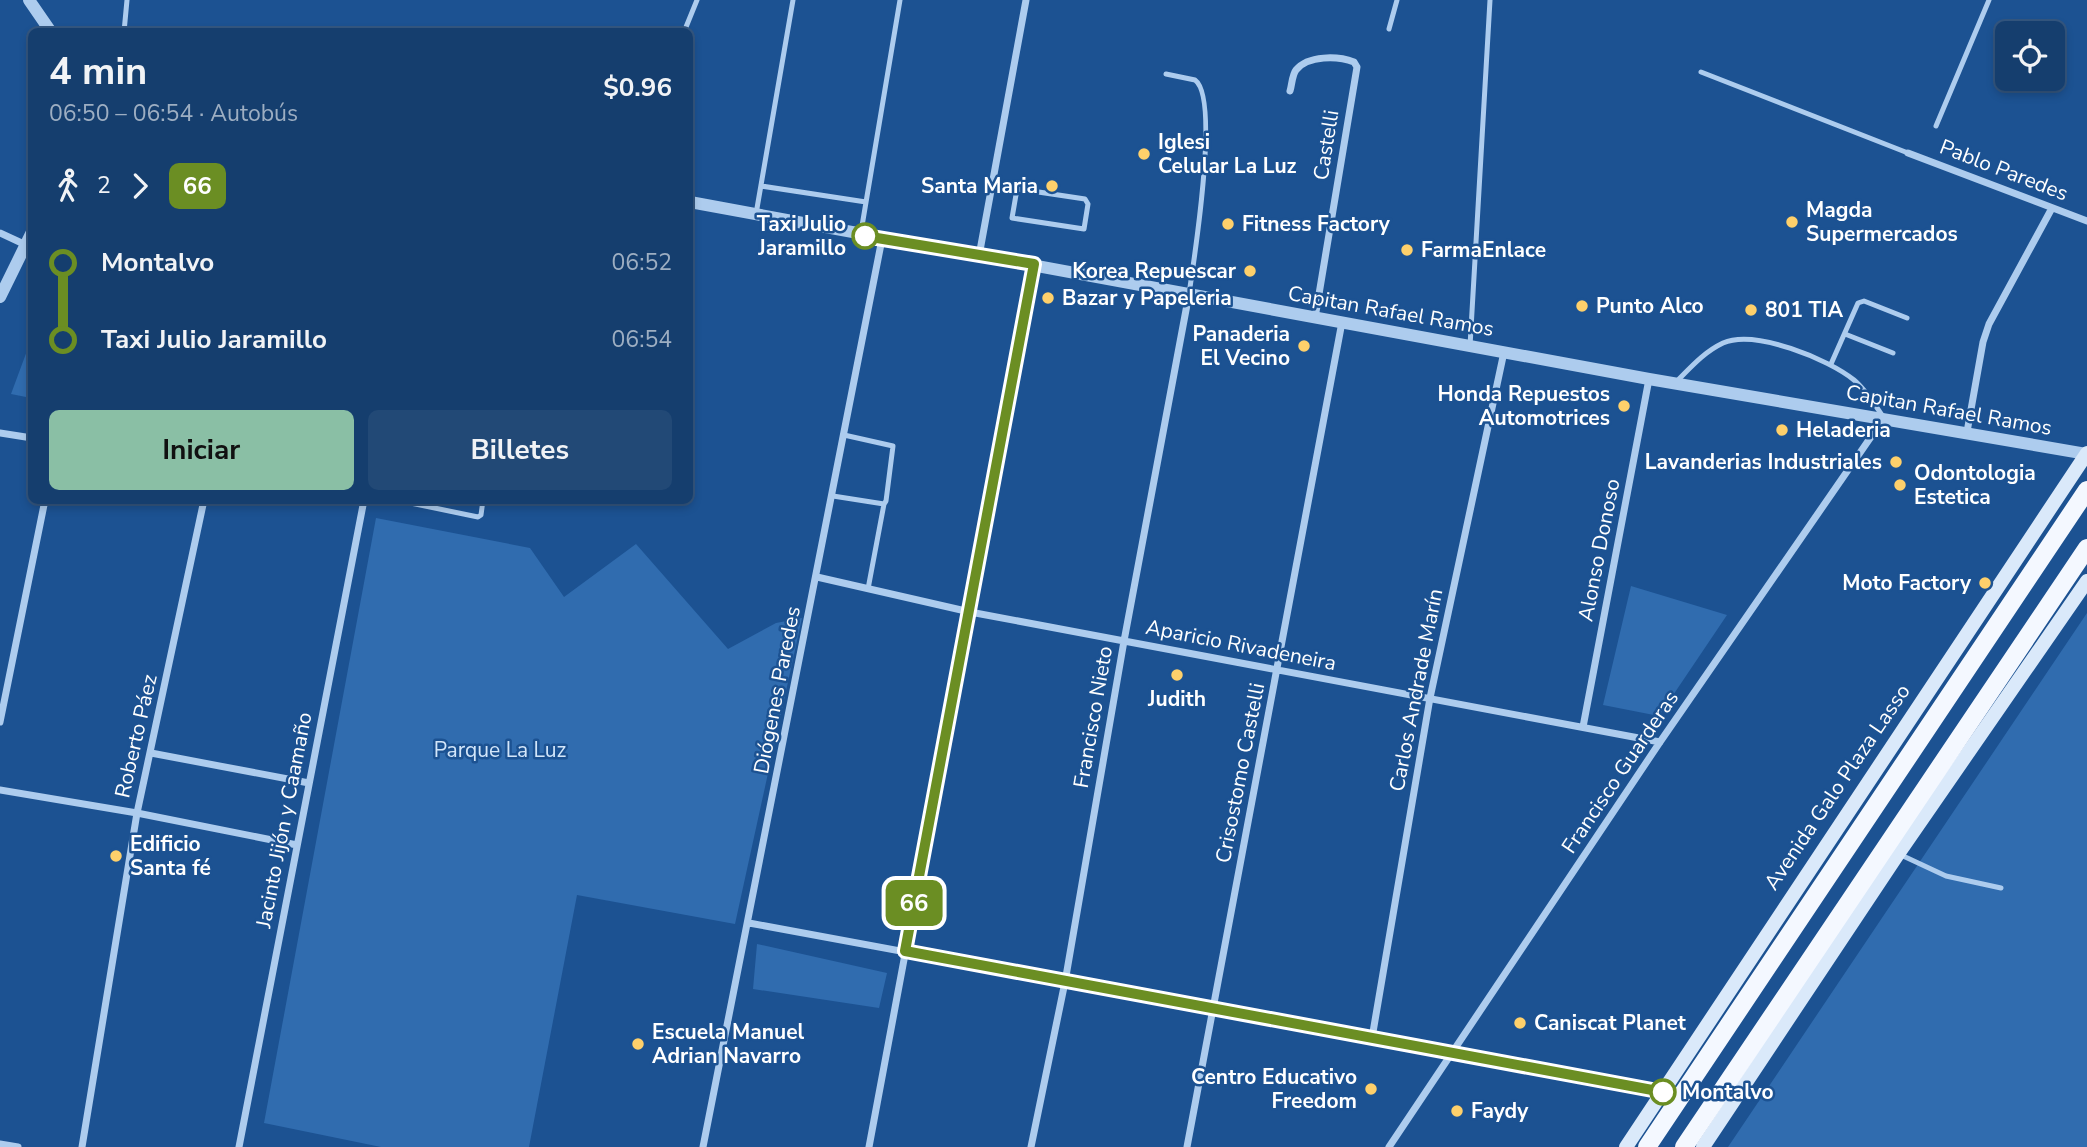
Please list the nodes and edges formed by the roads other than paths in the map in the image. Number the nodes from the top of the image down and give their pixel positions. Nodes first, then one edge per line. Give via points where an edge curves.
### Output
1 (29, 0) edge
2 (127, 0) edge
3 (697, 0) edge
4 (793, 0) edge
5 (900, 0) edge
6 (1026, 0) edge
7 (1397, 0) edge
8 (1490, 0) edge
9 (1989, 0) edge
10 (48, 28) edge
11 (124, 28) edge
12 (686, 28) edge
13 (1389, 29) dead end
14 (1701, 72) dead end
15 (1166, 74) dead end
16 (1290, 92) dead end
17 (1936, 126) dead end
18 (1908, 153) joint
19 (992, 185) junction
20 (761, 186) junction
21 (1017, 189) junction
22 (866, 202) junction
23 (693, 203) edge
24 (2052, 208) junction
25 (755, 216) junction
26 (2087, 221) edge
27 (0, 233) edge
28 (860, 235) junction
29 (882, 239) junction
30 (28, 241) edge
31 (26, 245) junction
32 (979, 256) junction
33 (1034, 264) junction
34 (1189, 294) junction
35 (0, 297) edge
36 (1315, 318) junction
37 (1906, 318) dead end
38 (1342, 322) junction
39 (1845, 334) junction
40 (1470, 346) junction
41 (1504, 351) junction
42 (1893, 353) dead end
43 (1831, 364) junction
44 (1649, 379) junction
45 (1675, 384) junction
46 (1884, 418) junction
47 (1967, 432) junction
48 (0, 433) edge
49 (844, 435) junction
50 (28, 437) edge
51 (2087, 454) edge
52 (2087, 490) edge
53 (833, 496) junction
54 (44, 504) edge
55 (203, 504) edge
56 (362, 504) edge
57 (415, 504) edge
58 (482, 504) edge
59 (884, 504) junction
60 (2087, 548) edge
61 (817, 578) junction
62 (2087, 581) edge
63 (868, 589) junction
64 (970, 612) junction
65 (1124, 641) junction
66 (1277, 670) junction
67 (1430, 698) junction
68 (0, 722) edge
69 (1583, 727) junction
70 (1660, 742) junction
71 (151, 753) junction
72 (309, 783) junction
73 (0, 790) edge
74 (137, 813) junction
75 (297, 845) junction
76 (1898, 853) junction
77 (2001, 888) dead end
78 (748, 923) junction
79 (905, 951) junction
80 (1065, 982) junction
81 (1212, 1010) junction
82 (1372, 1038) junction
83 (1455, 1053) junction
84 (1663, 1092) junction
85 (0, 1144) edge
86 (18, 1147) edge
87 (82, 1147) edge
88 (239, 1147) edge
89 (703, 1147) edge
90 (869, 1147) edge
91 (1031, 1147) edge
92 (1187, 1147) edge
93 (1389, 1147) edge
94 (1626, 1147) edge
95 (1647, 1147) edge
96 (1684, 1147) edge
97 (1703, 1147) edge

1 - 10 street
2 - 11 lane
3 - 12 lane
4 - 20 lane
5 - 22 lane
6 - 19 street
7 - 13 lane
8 - 40 lane
9 - 17 lane
14 - 18 lane
15 - 34 lane via 1195,80 1205,94 1202,197
16 - 36 street, Castelli via 1295,71 1308,61 1337,58 1357,67
18 - 24 street, Pablo Paredes
19 - 21 lane
19 - 32 street
20 - 22 lane
20 - 25 lane
21 - 21 lane via 1085,199 1084,229 1012,218
22 - 28 lane
23 - 25 street, Capitan Rafael Ramos
24 - 26 street, Pablo Paredes
24 - 47 street via 1989,324
25 - 28 street, Capitan Rafael Ramos
27 - 31 street
28 - 29 street, Capitan Rafael Ramos
29 - 32 street, Capitan Rafael Ramos
29 - 49 street, Diógenes Paredes
30 - 31 street
31 - 35 street
32 - 33 street, Capitan Rafael Ramos
33 - 34 street, Capitan Rafael Ramos
33 - 64 street
34 - 36 street, Capitan Rafael Ramos
34 - 65 street, Francisco Nieto
36 - 38 street, Capitan Rafael Ramos
37 - 39 lane via 1861,301
38 - 40 street, Capitan Rafael Ramos
38 - 66 street, Crisostomo Castelli
39 - 42 lane
39 - 43 lane
40 - 41 street, Capitan Rafael Ramos
41 - 44 street, Capitan Rafael Ramos
41 - 67 street, Carlos Andrade Marín
43 - 45 lane via 1774,345 1737,339 1699,359
43 - 46 lane via 1857,383
44 - 45 street, Capitan Rafael Ramos
44 - 69 street, Alonso Donoso
45 - 46 street, Capitan Rafael Ramos
46 - 47 street, Capitan Rafael Ramos
46 - 70 street, Francisco Guarderas
47 - 51 street, Capitan Rafael Ramos
48 - 50 street
49 - 53 street, Diógenes Paredes
49 - 59 lane via 893,446
51 - 84 main road, Avenida Galo Plaza Lasso
52 - 95 main road, Avenida Galo Plaza Lasso
53 - 59 lane
53 - 61 street, Diógenes Paredes
54 - 68 street
55 - 71 street, Roberto Páez
56 - 72 street, Jacinto Jijón y Caamaño
57 - 58 lane via 478,517
59 - 63 lane
60 - 96 main road
61 - 63 street, Aparicio Rivadeneira
61 - 78 street, Diógenes Paredes
62 - 76 main road
63 - 64 street, Aparicio Rivadeneira
64 - 65 street, Aparicio Rivadeneira
64 - 79 street
65 - 66 street, Aparicio Rivadeneira
65 - 80 street, Francisco Nieto
66 - 67 street, Aparicio Rivadeneira
66 - 81 street, Crisostomo Castelli
67 - 69 street, Aparicio Rivadeneira
67 - 82 street, Carlos Andrade Marín
69 - 70 street, Aparicio Rivadeneira
70 - 83 street, Francisco Guarderas
71 - 72 street
71 - 74 street, Roberto Páez
72 - 75 street, Jacinto Jijón y Caamaño
73 - 74 street
74 - 75 street
74 - 87 street, Roberto Páez
75 - 88 street, Jacinto Jijón y Caamaño
76 - 77 lane via 1946,876
76 - 97 main road
78 - 79 street
78 - 89 street, Diógenes Paredes
79 - 80 street
79 - 90 street
80 - 81 street
80 - 91 street, Francisco Nieto
81 - 82 street
81 - 92 street, Crisostomo Castelli
82 - 83 street
83 - 84 street
83 - 93 street, Francisco Guarderas
84 - 94 main road, Avenida Galo Plaza Lasso
85 - 86 street

